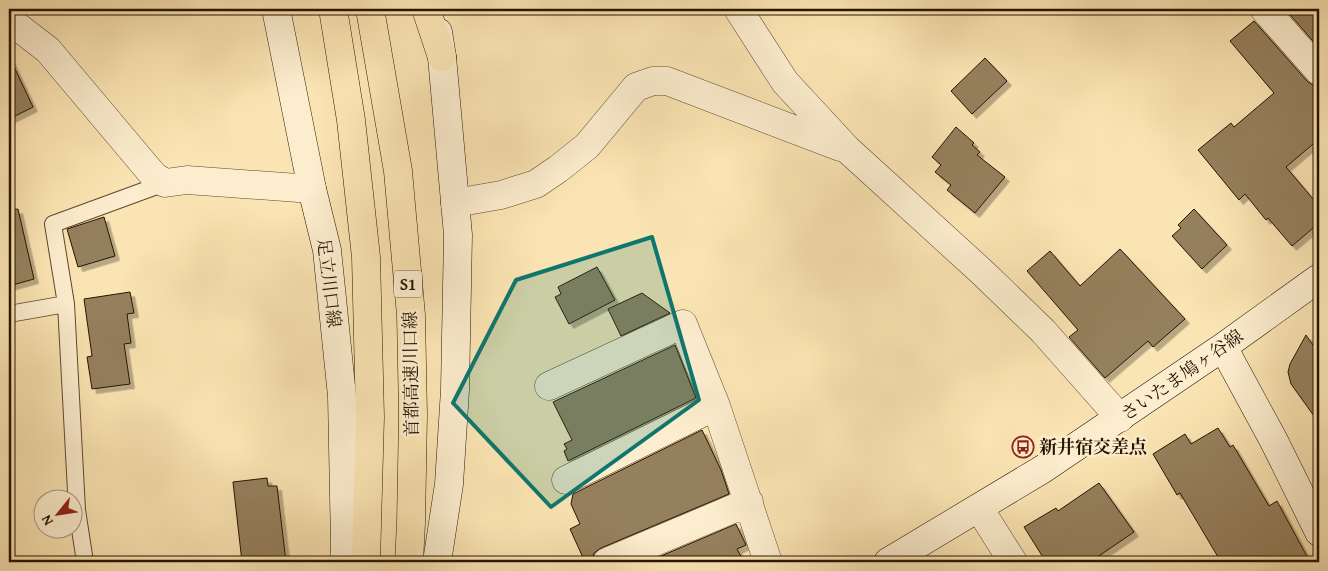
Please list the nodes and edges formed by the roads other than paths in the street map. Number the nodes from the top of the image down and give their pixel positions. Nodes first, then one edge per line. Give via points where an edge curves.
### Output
1 (276, 9) edge
2 (333, 9) edge
3 (370, 9) edge
4 (426, 9) edge
5 (435, 9) edge
6 (738, 9) edge
7 (1264, 9) edge
8 (9, 20) edge
9 (442, 57) junction
10 (1319, 71) edge
11 (846, 149) junction
12 (165, 183) junction
13 (312, 189) junction
14 (455, 203) junction
15 (1319, 278) edge
16 (66, 304) junction
17 (9, 314) edge
18 (1223, 347) junction
19 (549, 386) dead end
20 (716, 406) junction
21 (1120, 418) junction
22 (566, 480) dead end
23 (749, 502) junction
24 (979, 508) junction
25 (1319, 532) edge
26 (85, 562) edge
27 (344, 562) edge
28 (366, 562) edge
29 (409, 562) edge
30 (437, 562) edge
31 (607, 562) edge
32 (768, 562) edge
33 (888, 562) edge
34 (1013, 562) edge

1 - 13 street, 足立川口線
2 - 28 highway via 351,120 366,257 370,417
3 - 29 highway, 首都高速川口線 / S1 via 398,171 411,315 413,415
4 - 9 highway
5 - 9 street
6 - 11 street via 785,82
7 - 10 street
8 - 12 street via 48,50 154,176
9 - 14 street
11 - 14 street via 667,81 653,80 636,88 588,146 536,184
11 - 21 street via 984,272 1043,331
12 - 13 street via 187,180
12 - 16 lane via 54,224
13 - 27 street, 足立川口線 via 327,250 342,396
14 - 30 street via 458,235 455,390 449,484
15 - 18 street, さいたま鳩ヶ谷線
16 - 17 lane
16 - 26 lane via 77,510
18 - 21 street, さいたま鳩ヶ谷線
18 - 25 street
19 - 20 street via 683,324
20 - 22 street
20 - 23 street
21 - 24 street, さいたま鳩ヶ谷線
23 - 31 street
23 - 32 street
24 - 33 street, さいたま鳩ヶ谷線
24 - 34 street

